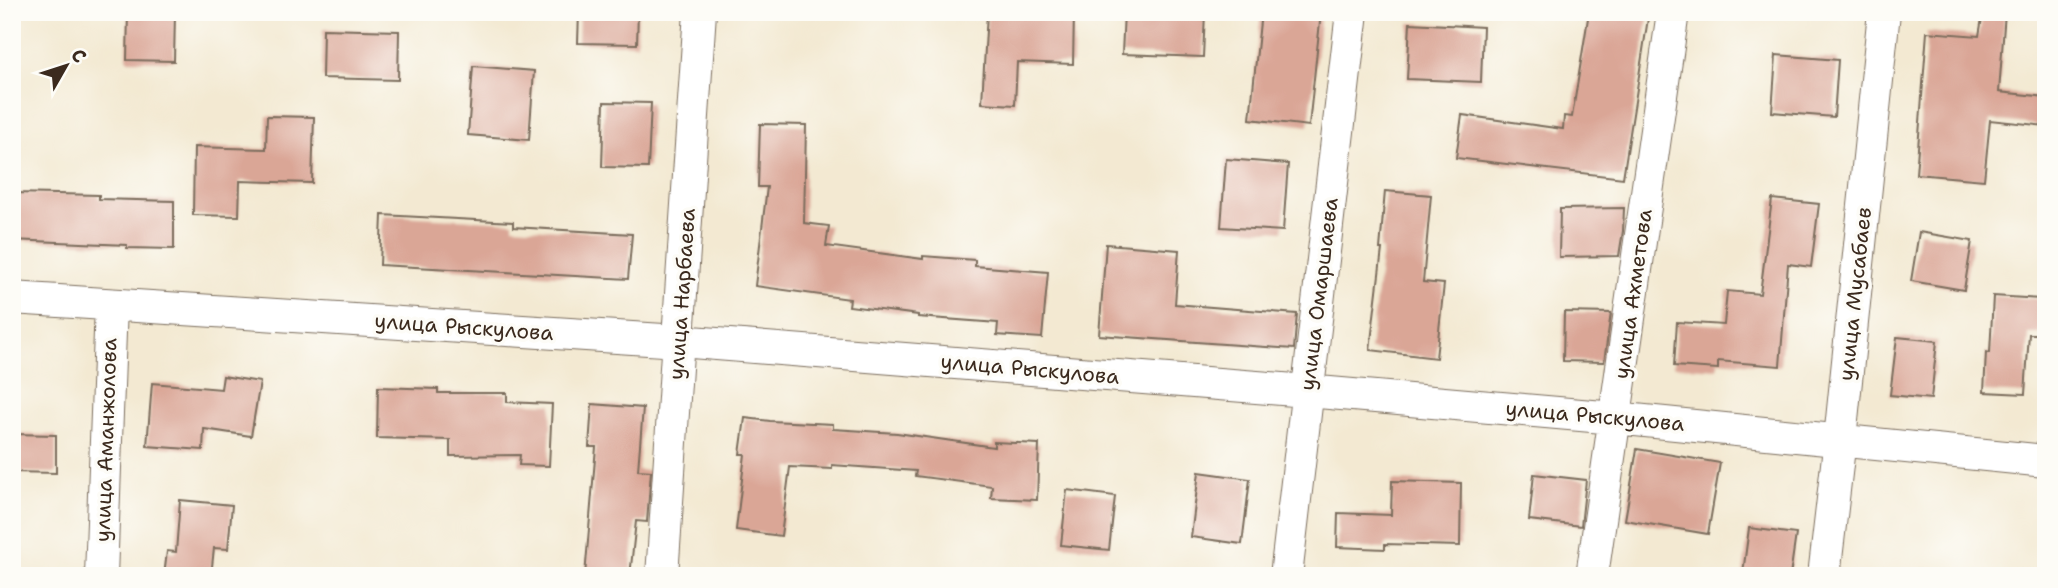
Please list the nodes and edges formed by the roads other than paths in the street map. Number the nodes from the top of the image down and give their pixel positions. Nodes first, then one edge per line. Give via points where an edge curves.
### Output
1 (700, 12) edge
2 (1352, 12) edge
3 (1673, 12) edge
4 (1884, 12) edge
5 (12, 298) edge
6 (111, 305) junction
7 (679, 341) junction
8 (1307, 391) junction
9 (1615, 418) junction
10 (1840, 439) junction
11 (2046, 461) edge
12 (101, 576) edge
13 (662, 576) edge
14 (1286, 576) edge
15 (1592, 576) edge
16 (1824, 576) edge

1 - 7 street, улица Нарбаева
2 - 8 street, улица Омаршаева
3 - 9 street, улица Ахметова
4 - 10 street, улица Мусабаев
5 - 6 street, улица Рыскулова
6 - 7 street, улица Рыскулова
6 - 12 street, улица Аманжолова
7 - 8 street, улица Рыскулова
7 - 13 street, улица Нарбаева
8 - 9 street, улица Рыскулова
8 - 14 street, улица Омаршаева
9 - 10 street, улица Рыскулова
9 - 15 street, улица Ахметова
10 - 11 street, улица Рыскулова
10 - 16 street, улица Мусабаев

